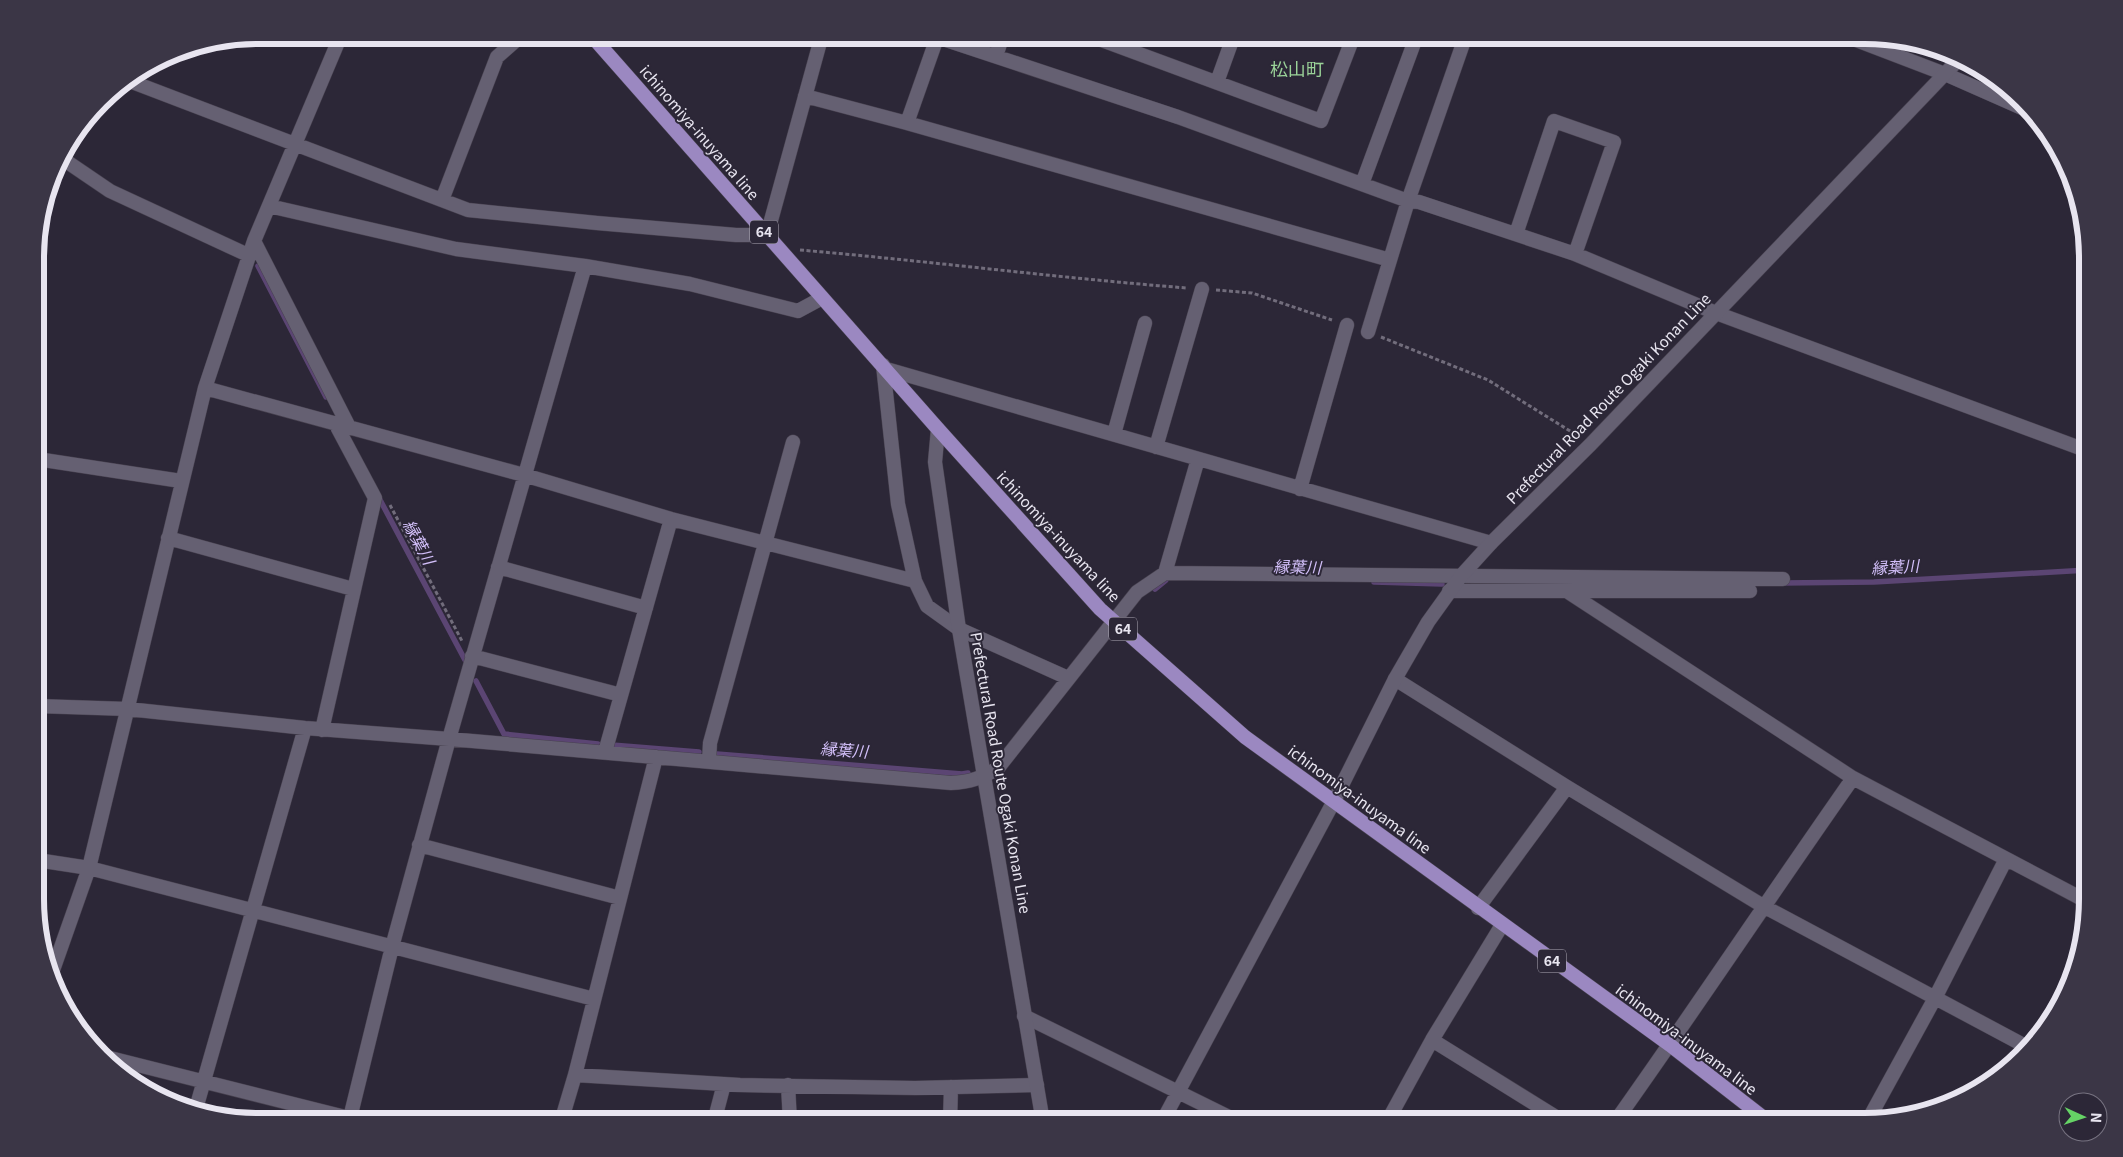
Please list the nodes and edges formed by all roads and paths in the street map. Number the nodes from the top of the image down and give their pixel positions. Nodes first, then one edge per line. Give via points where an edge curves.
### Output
1 (337, 44) edge
2 (512, 44) edge
3 (599, 44) edge
4 (820, 44) edge
5 (935, 44) edge
6 (961, 44) edge
7 (1000, 44) edge
8 (1123, 44) edge
9 (1231, 44) edge
10 (1351, 44) edge
11 (1414, 44) edge
12 (1463, 44) edge
13 (1867, 44) edge
14 (996, 56) junction
15 (1955, 64) edge
16 (1945, 74) junction
17 (1217, 82) junction
18 (135, 83) edge
19 (806, 96) junction
20 (2016, 106) edge
21 (907, 122) junction
22 (295, 146) junction
23 (67, 162) edge
24 (1362, 184) junction
25 (442, 200) junction
26 (1408, 201) junction
27 (270, 206) junction
28 (1516, 234) junction
29 (767, 235) junction
30 (254, 242) junction
31 (1575, 254) junction
32 (248, 255) junction
33 (1390, 260) junction
34 (585, 266) junction
35 (1202, 289) dead end
36 (822, 298) junction
37 (1716, 313) junction
38 (1144, 323) dead end
39 (1347, 325) dead end
40 (1368, 332) dead end
41 (884, 367) junction
42 (205, 388) junction
43 (342, 424) junction
44 (938, 429) junction
45 (1114, 434) junction
46 (793, 442) dead end
47 (1156, 447) junction
48 (2079, 448) edge
49 (1198, 459) junction
50 (44, 460) edge
51 (524, 475) junction
52 (181, 481) junction
53 (1300, 489) junction
54 (389, 503) dead end
55 (671, 519) junction
56 (168, 538) junction
57 (1490, 543) junction
58 (765, 544) junction
59 (498, 566) junction
60 (1165, 573) junction
61 (1461, 576) junction
62 (1575, 577) junction
63 (1641, 578) junction
64 (1783, 579) dead end
65 (915, 581) junction
66 (1689, 585) junction
67 (352, 589) junction
68 (1449, 591) junction
69 (1750, 591) dead end
70 (1572, 592) junction
71 (1634, 592) junction
72 (646, 608) junction
73 (1114, 620) junction
74 (959, 629) junction
75 (472, 658) junction
76 (1068, 678) junction
77 (1394, 679) junction
78 (621, 695) junction
79 (44, 706) edge
80 (128, 709) junction
81 (304, 728) junction
82 (322, 730) junction
83 (449, 739) junction
84 (605, 752) junction
85 (656, 757) junction
86 (709, 762) junction
87 (984, 777) junction
88 (1853, 778) junction
89 (1567, 787) junction
90 (1334, 801) junction
91 (419, 846) junction
92 (2006, 859) junction
93 (44, 861) edge
94 (90, 868) junction
95 (2079, 897) edge
96 (620, 898) junction
97 (1763, 906) junction
98 (1478, 908) junction
99 (253, 909) junction
100 (1502, 925) junction
101 (392, 947) junction
102 (54, 966) edge
103 (1935, 998) junction
104 (594, 999) junction
105 (1024, 1016) junction
106 (1432, 1040) junction
107 (2022, 1044) edge
108 (1670, 1046) junction
109 (116, 1060) edge
110 (575, 1075) junction
111 (204, 1081) junction
112 (724, 1084) junction
113 (1037, 1085) junction
114 (788, 1086) junction
115 (952, 1087) junction
116 (1179, 1092) junction
117 (197, 1105) edge
118 (323, 1113) edge
119 (351, 1113) edge
120 (563, 1113) edge
121 (716, 1113) edge
122 (790, 1113) edge
123 (951, 1113) edge
124 (1042, 1113) edge
125 (1167, 1113) edge
126 (1221, 1113) edge
127 (1392, 1113) edge
128 (1550, 1113) edge
129 (1622, 1113) edge
130 (1757, 1113) edge
131 (1872, 1113) edge

1 - 22 street
2 - 25 street via 497,57
3 - 29 main road, ichinomiya-inuyama line / 64
4 - 19 street
5 - 21 street
6 - 14 street
7 - 14 street
8 - 17 street
9 - 17 street
10 - 17 street via 1321,121
11 - 24 street
12 - 26 street
13 - 16 street
14 - 24 street via 1178,117
15 - 16 street, Prefectural Road Route Ogaki Konan Line
16 - 20 street
16 - 37 street, Prefectural Road Route Ogaki Konan Line
18 - 22 street
19 - 21 street
19 - 29 street
21 - 33 street
22 - 25 street
22 - 27 street
23 - 32 street via 110,191
24 - 26 street
25 - 29 street via 468,210
26 - 28 street
26 - 33 street
27 - 30 street
27 - 34 street via 456,249
28 - 31 street
28 - 31 street via 1554,121 1614,142
29 - 36 main road, ichinomiya-inuyama line / 64
30 - 32 street
30 - 43 street
31 - 37 street
32 - 42 street
33 - 40 street
34 - 36 street via 690,284 798,311
34 - 51 street
35 - 47 street
36 - 41 main road, ichinomiya-inuyama line / 64
37 - 48 street
37 - 57 street, Prefectural Road Route Ogaki Konan Line via 1591,444
38 - 45 street
39 - 53 street
41 - 44 main road, ichinomiya-inuyama line / 64
41 - 45 street
41 - 65 street via 898,504
42 - 43 street
42 - 52 street
43 - 51 street
43 - 67 street via 374,498
44 - 73 main road, ichinomiya-inuyama line / 64 via 1100,609
44 - 74 street, Prefectural Road Route Ogaki Konan Line via 935,462
45 - 47 street
46 - 58 street
47 - 49 street
49 - 53 street
49 - 60 street
50 - 52 street
51 - 55 street
51 - 59 street
52 - 56 street
53 - 57 street
54 - 75 path
55 - 58 street
55 - 72 street
56 - 67 street
56 - 80 street
57 - 61 street, Prefectural Road Route Ogaki Konan Line
58 - 65 street
58 - 86 street via 710,743
59 - 72 street
59 - 75 street
60 - 61 street
60 - 73 street via 1137,592
61 - 62 street
61 - 68 street, Prefectural Road Route Ogaki Konan Line
62 - 63 street
62 - 70 street
63 - 66 street
63 - 71 street
64 - 66 street
65 - 74 street via 927,606
66 - 69 street
66 - 71 street
67 - 82 street
68 - 70 street
68 - 77 street, Prefectural Road Route Ogaki Konan Line
70 - 71 street
70 - 88 street
72 - 78 street
73 - 76 street
73 - 90 main road, ichinomiya-inuyama line / 64 via 1245,737
74 - 76 street
74 - 87 street, Prefectural Road Route Ogaki Konan Line
75 - 78 street
75 - 83 street
76 - 87 street via 998,768
77 - 89 street
77 - 90 street, Prefectural Road Route Ogaki Konan Line
78 - 84 street
79 - 80 street
80 - 81 street
80 - 94 street
81 - 82 street
81 - 99 street
82 - 83 street
83 - 84 street
83 - 91 street
84 - 85 street
85 - 86 street
85 - 96 street
86 - 87 street via 951,783
87 - 105 street, Prefectural Road Route Ogaki Konan Line
88 - 92 street
88 - 97 street
89 - 97 street
89 - 98 street
90 - 98 main road, ichinomiya-inuyama line / 64
90 - 116 street, Prefectural Road Route Ogaki Konan Line
91 - 96 street
91 - 101 street
92 - 95 street
92 - 103 street
93 - 94 street
94 - 99 street
94 - 102 street
96 - 104 street
97 - 103 street
97 - 108 street
98 - 100 main road, ichinomiya-inuyama line / 64
99 - 101 street
99 - 111 street
100 - 106 street
100 - 108 main road, ichinomiya-inuyama line / 64
101 - 104 street
101 - 119 street
103 - 107 street
103 - 131 street
104 - 110 street
105 - 113 street, Prefectural Road Route Ogaki Konan Line
105 - 116 street
106 - 127 street
106 - 128 street
108 - 129 street
108 - 130 main road, ichinomiya-inuyama line / 64
109 - 111 street
110 - 112 street
110 - 120 street
111 - 117 street
111 - 118 street
112 - 114 street
112 - 121 street
113 - 115 street
113 - 124 street, Prefectural Road Route Ogaki Konan Line
114 - 115 street
114 - 122 street
115 - 123 street
116 - 125 street, Prefectural Road Route Ogaki Konan Line
116 - 126 street

